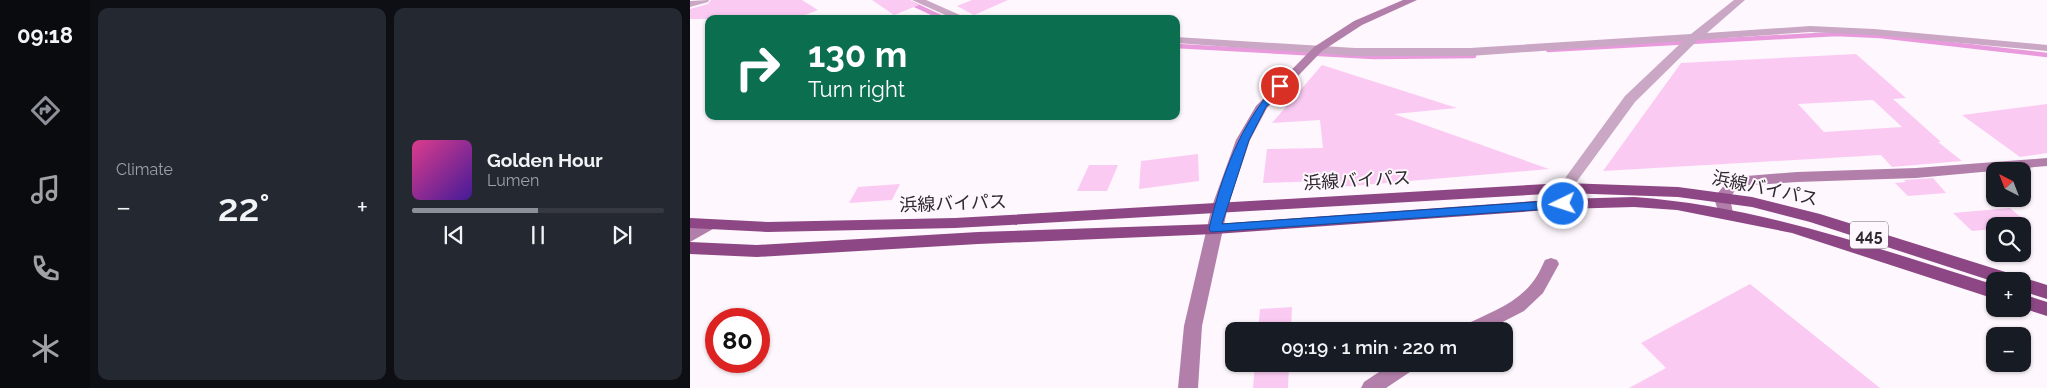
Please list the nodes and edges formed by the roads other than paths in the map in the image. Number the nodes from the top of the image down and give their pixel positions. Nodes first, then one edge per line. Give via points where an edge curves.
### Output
1 (704, 0) edge
2 (917, 0) edge
3 (1412, 0) edge
4 (1740, 0) edge
5 (690, 4) edge
6 (954, 15) edge
7 (1693, 38) junction
8 (1180, 40) edge
9 (2047, 48) edge
10 (1318, 49) junction
11 (2047, 162) edge
12 (1564, 196) junction
13 (1723, 205) junction
14 (1220, 206) junction
15 (690, 223) edge
16 (707, 225) junction
17 (1215, 229) junction
18 (690, 236) edge
19 (690, 248) edge
20 (1551, 264) dead end
21 (1986, 272) edge
22 (2031, 287) edge
23 (1986, 289) edge
24 (2047, 292) edge
25 (2031, 304) edge
26 (2047, 309) edge
27 (1486, 322) edge
28 (1394, 372) edge
29 (1188, 388) edge
30 (1371, 388) edge

1 - 5 street
2 - 6 street
3 - 10 street via 1358,23
4 - 7 street
7 - 9 street via 1810,29
7 - 10 street via 1414,54
7 - 12 street via 1630,99
8 - 10 street
10 - 14 street via 1262,106 1244,140
11 - 13 street via 1916,173 1734,182
12 - 13 highway, 浜線バイパス / 445 via 1677,205
12 - 14 highway, 浜線バイパス / 445
12 - 17 highway, 浜線バイパス / 445
13 - 21 highway, 浜線バイパス / 445 via 1752,202 1814,218
13 - 23 highway, 浜線バイパス / 445
14 - 16 highway, 浜線バイパス / 445 via 956,223
14 - 17 street
15 - 16 highway, 浜線バイパス / 445
16 - 18 street
17 - 19 highway, 浜線バイパス / 445 via 757,251
17 - 29 street via 1193,326
20 - 27 street via 1543,285 1520,305
22 - 24 highway
25 - 26 highway
28 - 30 street

